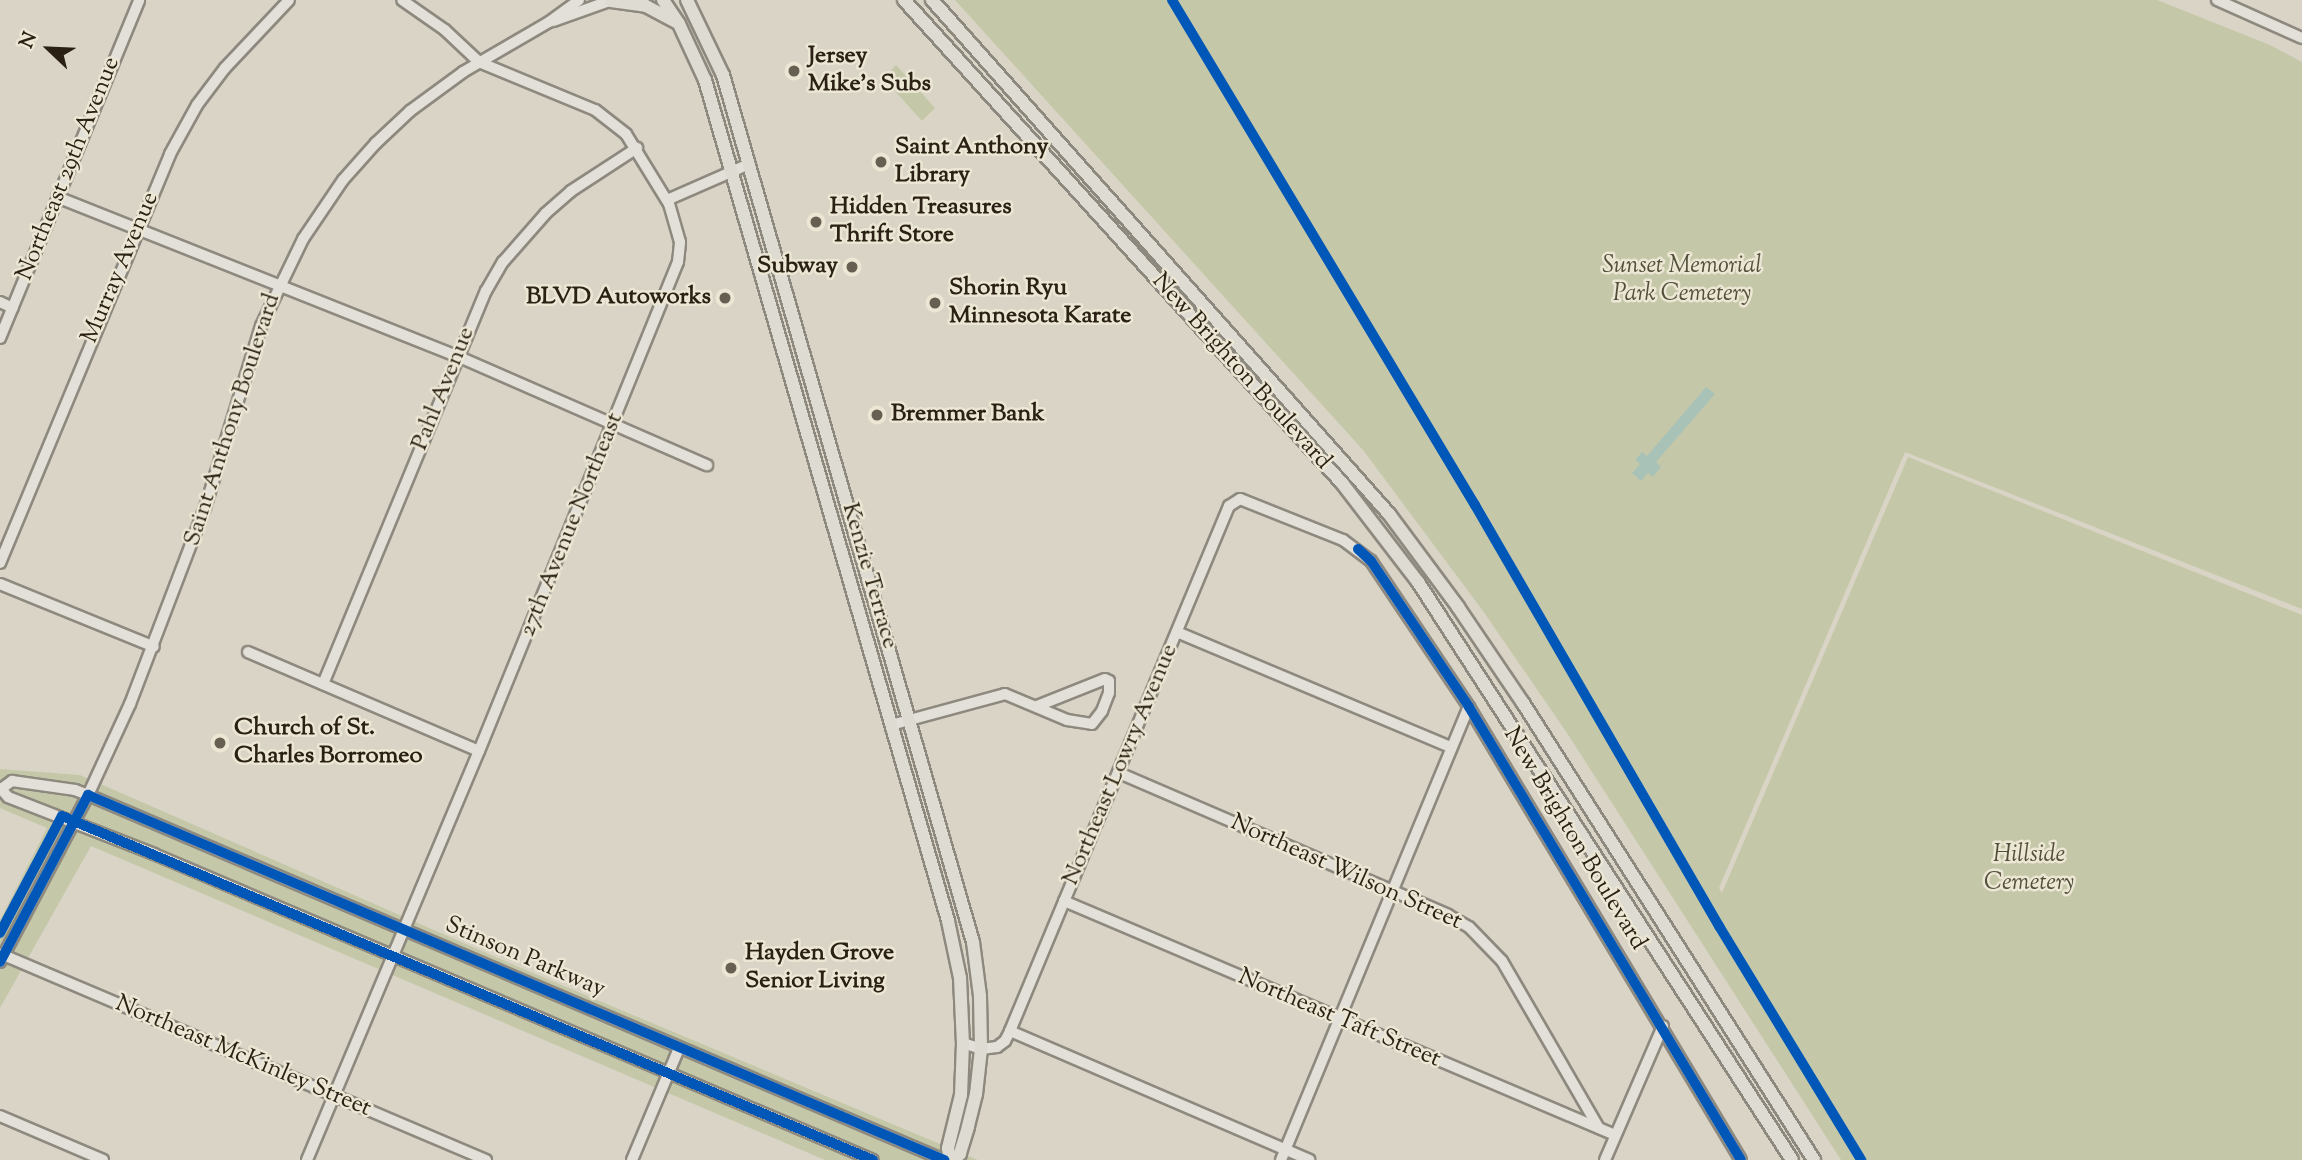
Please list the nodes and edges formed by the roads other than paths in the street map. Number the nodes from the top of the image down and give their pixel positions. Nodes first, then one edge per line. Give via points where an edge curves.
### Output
1 (139, 0) edge
2 (289, 0) edge
3 (402, 0) edge
4 (579, 0) edge
5 (612, 0) edge
6 (663, 0) edge
7 (687, 0) edge
8 (904, 0) edge
9 (932, 0) edge
10 (2217, 0) edge
11 (549, 22) junction
12 (679, 24) junction
13 (2302, 38) edge
14 (479, 62) junction
15 (637, 148) junction
16 (750, 164) junction
17 (732, 172) junction
18 (57, 197) junction
19 (667, 200) junction
20 (137, 229) junction
21 (277, 287) junction
22 (0, 302) edge
23 (13, 308) junction
24 (0, 338) edge
25 (457, 356) junction
26 (612, 426) junction
27 (707, 465) dead end
28 (1234, 500) joint
29 (0, 563) edge
30 (0, 584) edge
31 (1177, 632) junction
32 (154, 647) junction
33 (248, 652) dead end
34 (323, 684) junction
35 (1037, 706) junction
36 (1469, 707) junction
37 (910, 719) junction
38 (891, 725) junction
39 (1451, 747) junction
40 (479, 751) junction
41 (1119, 773) junction
42 (0, 789) edge
43 (88, 795) junction
44 (74, 821) junction
45 (1392, 891) junction
46 (1064, 901) junction
47 (405, 929) junction
48 (395, 956) junction
49 (1, 957) edge
50 (1338, 1020) junction
51 (1662, 1026) junction
52 (1010, 1031) junction
53 (963, 1043) junction
54 (679, 1048) junction
55 (981, 1049) junction
56 (668, 1073) junction
57 (335, 1096) junction
58 (0, 1116) edge
59 (1598, 1129) junction
60 (1615, 1135) junction
61 (1285, 1150) junction
62 (103, 1160) edge
63 (307, 1160) edge
64 (486, 1160) edge
65 (632, 1160) edge
66 (873, 1160) edge
67 (944, 1160) edge
68 (952, 1160) edge
69 (1281, 1160) edge
70 (1309, 1160) edge
71 (1605, 1160) edge
72 (1741, 1160) edge
73 (1792, 1160) edge
74 (1814, 1160) edge

1 - 18 street, Northeast 29th Avenue
2 - 20 street, Murray Avenue via 197,105
3 - 14 street via 445,30
4 - 11 street, Saint Anthony Boulevard
5 - 11 street, Saint Anthony Boulevard
5 - 12 main road via 646,6
6 - 12 main road, Kenzie Terrace
7 - 16 main road, Kenzie Terrace via 723,75
8 - 73 main road, New Brighton Boulevard via 1342,483 1418,582
9 - 74 main road, New Brighton Boulevard via 1389,514 1523,703
10 - 13 street
11 - 14 street, Saint Anthony Boulevard
12 - 17 main road, Kenzie Terrace via 705,80
14 - 15 street, 27th Avenue Northeast via 595,110
14 - 21 street, Saint Anthony Boulevard via 437,90 376,143 319,213
15 - 19 street, 27th Avenue Northeast
15 - 25 street, Pahl Avenue via 571,191 523,237 486,291
16 - 17 street
16 - 37 main road, Kenzie Terrace
17 - 19 street
17 - 38 main road, Kenzie Terrace
18 - 20 street
18 - 23 street, Northeast 29th Avenue
19 - 26 street, 27th Avenue Northeast via 676,222 678,262
20 - 21 street
20 - 29 street, Murray Avenue
21 - 25 street
21 - 32 street, Saint Anthony Boulevard
22 - 23 street
23 - 24 street, Northeast 29th Avenue
25 - 26 street
25 - 34 street, Pahl Avenue
26 - 27 street
26 - 40 street, 27th Avenue Northeast
28 - 31 street, Northeast Lowry Avenue
28 - 36 street, New Brighton Boulevard via 1358,549 1371,561
30 - 32 street
31 - 39 street
31 - 41 street, Northeast Lowry Avenue
32 - 43 street, Saint Anthony Boulevard
33 - 34 street
34 - 40 street
35 - 35 street via 1105,679 1109,681 1102,711 1092,724 1067,720
35 - 37 street via 994,694
36 - 39 street
36 - 51 street, New Brighton Boulevard
37 - 38 street
37 - 55 main road, Kenzie Terrace via 973,942
38 - 53 main road, Kenzie Terrace via 954,946
39 - 45 street
40 - 47 street, 27th Avenue Northeast
41 - 45 street, Northeast Wilson Street
41 - 46 street, Northeast Lowry Avenue
42 - 43 street, Stinson Parkway via 12,781
42 - 44 street, Stinson Parkway via 8,797
43 - 44 street, Saint Anthony Boulevard
43 - 47 street, Stinson Parkway
44 - 48 street, Stinson Parkway
44 - 49 street, Saint Anthony Boulevard
45 - 50 street
45 - 59 street, Northeast Wilson Street via 1448,915 1487,943 1502,961
46 - 50 street, Northeast Taft Street
46 - 52 street, Northeast Lowry Avenue
47 - 48 street, 27th Avenue Northeast
47 - 54 street, Stinson Parkway
48 - 56 street, Stinson Parkway
48 - 57 street, 27th Avenue Northeast
49 - 57 street, Northeast McKinley Street
50 - 59 street, Northeast Taft Street
50 - 61 street
51 - 60 street
51 - 72 street, New Brighton Boulevard
52 - 55 street, Northeast Lowry Avenue via 997,1047
52 - 61 street
53 - 55 street
53 - 68 main road, Kenzie Terrace via 961,1095 948,1148
54 - 56 street
54 - 67 street, Stinson Parkway
55 - 68 main road, Kenzie Terrace via 976,1094 960,1154
56 - 65 street
56 - 66 street, Stinson Parkway
57 - 63 street, 27th Avenue Northeast
57 - 64 street, Northeast McKinley Street
58 - 62 street
59 - 60 street, Northeast Taft Street
60 - 71 street
61 - 69 street
61 - 70 street

